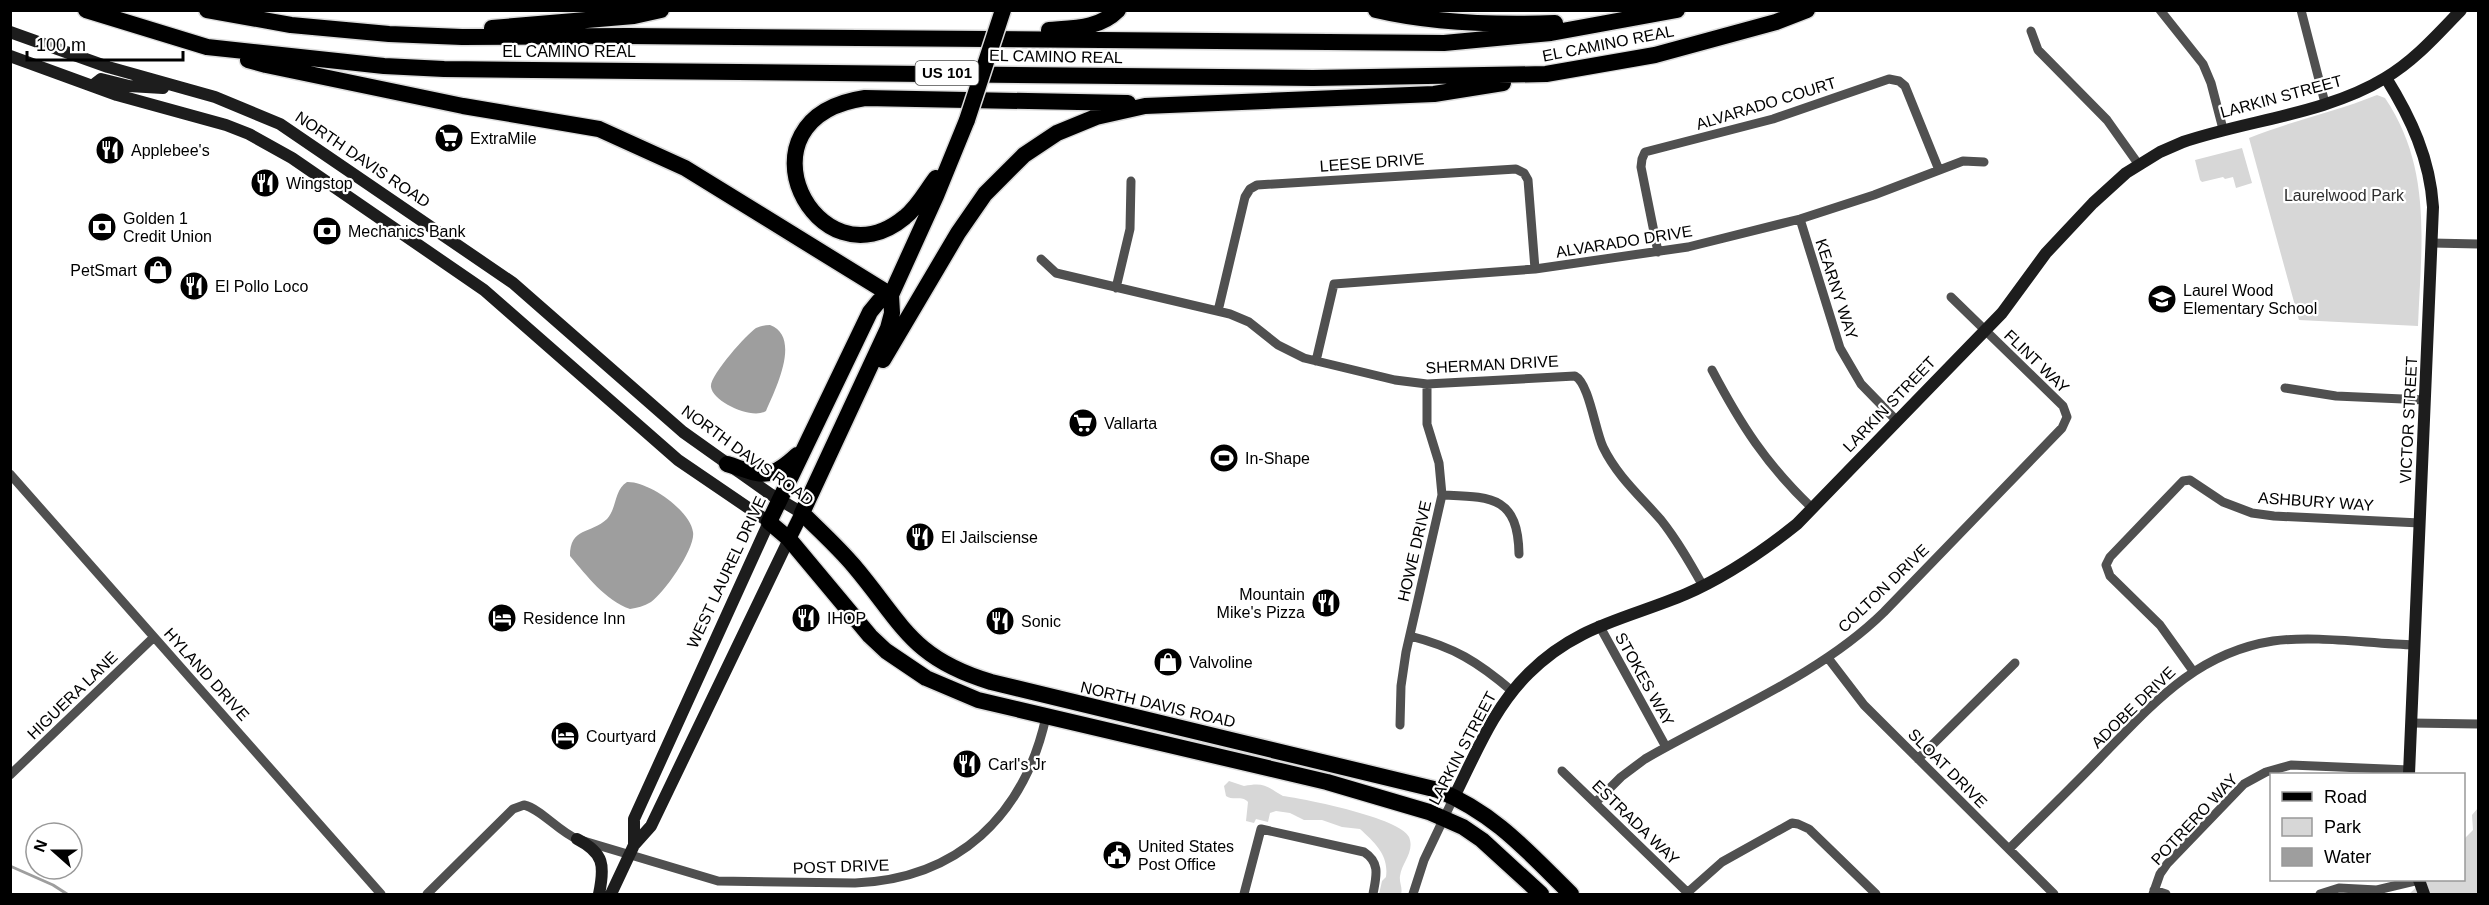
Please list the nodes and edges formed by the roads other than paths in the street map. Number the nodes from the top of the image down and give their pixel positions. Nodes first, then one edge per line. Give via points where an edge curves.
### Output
1 (86, 10) edge
2 (207, 10) edge
3 (661, 10) edge
4 (1003, 10) edge
5 (1118, 10) edge
6 (1376, 10) edge
7 (1677, 10) edge
8 (1807, 10) edge
9 (2160, 10) edge
10 (2301, 10) edge
11 (2461, 10) edge
12 (1622, 21) junction
13 (2031, 30) dead end
14 (10, 32) edge
15 (462, 37) junction
16 (963, 39) junction
17 (207, 47) junction
18 (10, 56) edge
19 (1546, 74) junction
20 (2386, 78) junction
21 (92, 86) junction
22 (188, 89) junction
23 (2325, 103) junction
24 (1182, 104) junction
25 (2223, 129) junction
26 (956, 147) junction
27 (1984, 162) dead end
28 (2139, 165) junction
29 (1939, 170) junction
30 (1131, 181) dead end
31 (1800, 219) junction
32 (2432, 243) junction
33 (2478, 244) edge
34 (1658, 252) junction
35 (1041, 259) dead end
36 (1535, 269) junction
37 (1116, 288) junction
38 (891, 295) junction
39 (1951, 297) dead end
40 (1218, 311) junction
41 (1984, 331) junction
42 (1316, 361) junction
43 (1712, 370) dead end
44 (1427, 384) junction
45 (2285, 388) dead end
46 (2425, 400) junction
47 (2067, 414) joint
48 (846, 420) junction
49 (1897, 421) junction
50 (804, 448) junction
51 (726, 464) junction
52 (10, 474) edge
53 (1442, 495) junction
54 (780, 500) junction
55 (1811, 507) junction
56 (802, 513) junction
57 (769, 522) junction
58 (2420, 523) junction
59 (789, 539) junction
60 (1520, 554) dead end
61 (1703, 586) junction
62 (1599, 625) junction
63 (1410, 636) junction
64 (154, 637) junction
65 (2415, 645) junction
66 (1828, 658) junction
67 (2015, 663) dead end
68 (2193, 671) junction
69 (1512, 691) junction
70 (1046, 717) junction
71 (2411, 723) junction
72 (2478, 724) edge
73 (1400, 725) dead end
74 (1666, 747) junction
75 (1918, 759) junction
76 (1562, 771) dead end
77 (2409, 772) edge
78 (10, 776) edge
79 (1454, 797) junction
80 (1595, 803) junction
81 (1444, 818) junction
82 (577, 839) junction
83 (2009, 849) junction
84 (632, 850) junction
85 (2415, 881) edge
86 (2153, 892) edge
87 (1688, 893) edge
88 (381, 894) edge
89 (427, 894) edge
90 (599, 894) edge
91 (611, 894) edge
92 (1244, 894) edge
93 (1373, 894) edge
94 (1413, 894) edge
95 (1541, 894) edge
96 (1571, 894) edge
97 (1876, 894) edge
98 (2054, 894) edge
99 (2166, 894) edge
100 (2320, 894) edge

1 - 17 highway, EL CAMINO REAL / US 101
2 - 15 highway, EL CAMINO REAL / US 101 via 291,25
3 - 15 highway via 634,16 498,26
4 - 26 highway, WEST LAUREL DRIVE, bridge
5 - 16 highway via 1109,19 1089,27
6 - 12 highway via 1405,16 1503,22
7 - 12 highway, EL CAMINO REAL / US 101
8 - 19 highway, EL CAMINO REAL / US 101 via 1654,55
9 - 25 street via 2203,64
10 - 23 street
11 - 20 street, LARKIN STREET via 2416,56
12 - 16 highway, EL CAMINO REAL / US 101 via 1551,33 1444,43
13 - 28 street via 2038,50 2107,120
14 - 22 street, NORTH DAVIS ROAD via 108,67
15 - 16 highway, EL CAMINO REAL / US 101
17 - 19 highway, EL CAMINO REAL / US 101 via 444,69 1313,78
17 - 38 highway via 266,66 599,129 685,168
18 - 21 street
19 - 24 highway via 1434,94
20 - 23 street, LARKIN STREET
20 - 32 street, VICTOR STREET via 2411,121 2424,156 2432,196
21 - 22 street via 101,79 141,87
21 - 57 street via 226,125 292,158 484,290 678,459
22 - 51 street, NORTH DAVIS ROAD via 280,124 489,266 683,432
23 - 25 street, LARKIN STREET
24 - 26 highway via 866,98 848,101 821,113 806,129 797,149 796,181 803,200 825,223 855,234 875,232 913,210
24 - 48 highway via 1145,106 1096,117 1057,133 1004,173 958,233
25 - 28 street, LARKIN STREET via 2171,146
26 - 38 highway, WEST LAUREL DRIVE
27 - 29 street, ALVARADO DRIVE via 1969,160
28 - 41 street, LARKIN STREET via 2114,183 2069,227 2039,261 2011,303
29 - 31 street, ALVARADO DRIVE
29 - 34 street, ALVARADO COURT via 1905,86 1893,79 1773,119 1654,148 1645,152 1641,163
30 - 37 street via 1130,229
31 - 34 street, ALVARADO DRIVE
31 - 49 street, KEARNY WAY via 1840,348 1861,384
32 - 33 street
32 - 46 street, VICTOR STREET
34 - 36 street, ALVARADO DRIVE
35 - 37 street, SHERMAN DRIVE via 1056,273
36 - 40 street, LEESE DRIVE via 1528,180 1524,172 1516,169 1257,185 1245,196
36 - 42 street, ALVARADO DRIVE via 1334,284
37 - 40 street, SHERMAN DRIVE
38 - 48 highway, WEST LAUREL DRIVE via 888,328
38 - 50 highway, WEST LAUREL DRIVE via 870,312
39 - 41 street, FLINT WAY
40 - 42 street, SHERMAN DRIVE via 1249,322 1287,350
41 - 47 street, FLINT WAY
41 - 49 street, LARKIN STREET
42 - 44 street, SHERMAN DRIVE
43 - 55 street via 1764,457
44 - 53 street, HOWE DRIVE via 1427,424 1439,463
44 - 61 street, SHERMAN DRIVE via 1569,375 1579,378 1611,461 1670,531
45 - 46 street via 2336,396
46 - 58 street, VICTOR STREET
47 - 66 street, COLTON DRIVE via 2062,428 1884,612
48 - 56 highway, WEST LAUREL DRIVE
49 - 55 street, LARKIN STREET
50 - 51 highway via 774,473
50 - 54 highway, WEST LAUREL DRIVE
51 - 54 street, NORTH DAVIS ROAD
52 - 64 street, HYLAND DRIVE
53 - 60 street via 1498,501 1518,531
53 - 63 street, HOWE DRIVE
54 - 56 street, NORTH DAVIS ROAD
54 - 57 highway, WEST LAUREL DRIVE
55 - 61 street, LARKIN STREET via 1773,544
56 - 59 main road, WEST LAUREL DRIVE
56 - 79 highway, NORTH DAVIS ROAD via 855,566 918,646 969,676 1380,774
57 - 59 highway
57 - 84 street, WEST LAUREL DRIVE via 634,819
58 - 65 street, VICTOR STREET
58 - 68 street, ASHBURY WAY via 2262,514 2223,501 2190,480 2184,482 2106,565 2110,576 2160,625
59 - 70 highway via 886,651 926,678 978,700
59 - 84 street, WEST LAUREL DRIVE via 651,826
61 - 62 street, LARKIN STREET
62 - 69 street, LARKIN STREET via 1553,652
62 - 74 street, STOKES WAY
63 - 69 street via 1464,654
63 - 73 street, HOWE DRIVE via 1402,675
64 - 78 street, HIGUERA LANE
64 - 88 street, HYLAND DRIVE
65 - 68 street, ADOBE DRIVE via 2273,641 2237,650
65 - 71 street, VICTOR STREET
66 - 74 street, COLTON DRIVE
66 - 75 street, SLOAT DRIVE via 1856,696
67 - 75 street
68 - 83 street, ADOBE DRIVE via 2164,693
69 - 79 street, LARKIN STREET via 1492,720
70 - 81 highway via 1362,791
70 - 84 street, POST DRIVE via 1034,762 1003,814 956,855 913,874 855,883 718,881
71 - 72 street
71 - 77 street, VICTOR STREET
74 - 80 street, COLTON DRIVE via 1627,772
75 - 83 street, SLOAT DRIVE
76 - 80 street, ESTRADA WAY
77 - 86 street, POTRERO WAY via 2291,765 2266,772 2244,784 2173,857
79 - 81 street, LARKIN STREET
79 - 96 highway, NORTH DAVIS ROAD via 1498,823
80 - 87 street, ESTRADA WAY
81 - 94 street, LARKIN STREET
81 - 95 highway via 1482,840
82 - 84 street, POST DRIVE
82 - 89 street, POST DRIVE via 532,808 521,806 513,809
82 - 90 street via 595,850 600,860
83 - 98 street, SLOAT DRIVE
84 - 91 street
85 - 100 street via 2377,890 2339,888
86 - 99 street
87 - 97 street via 1722,862 1792,823 1809,829
92 - 93 street via 1261,829 1364,852 1377,866

